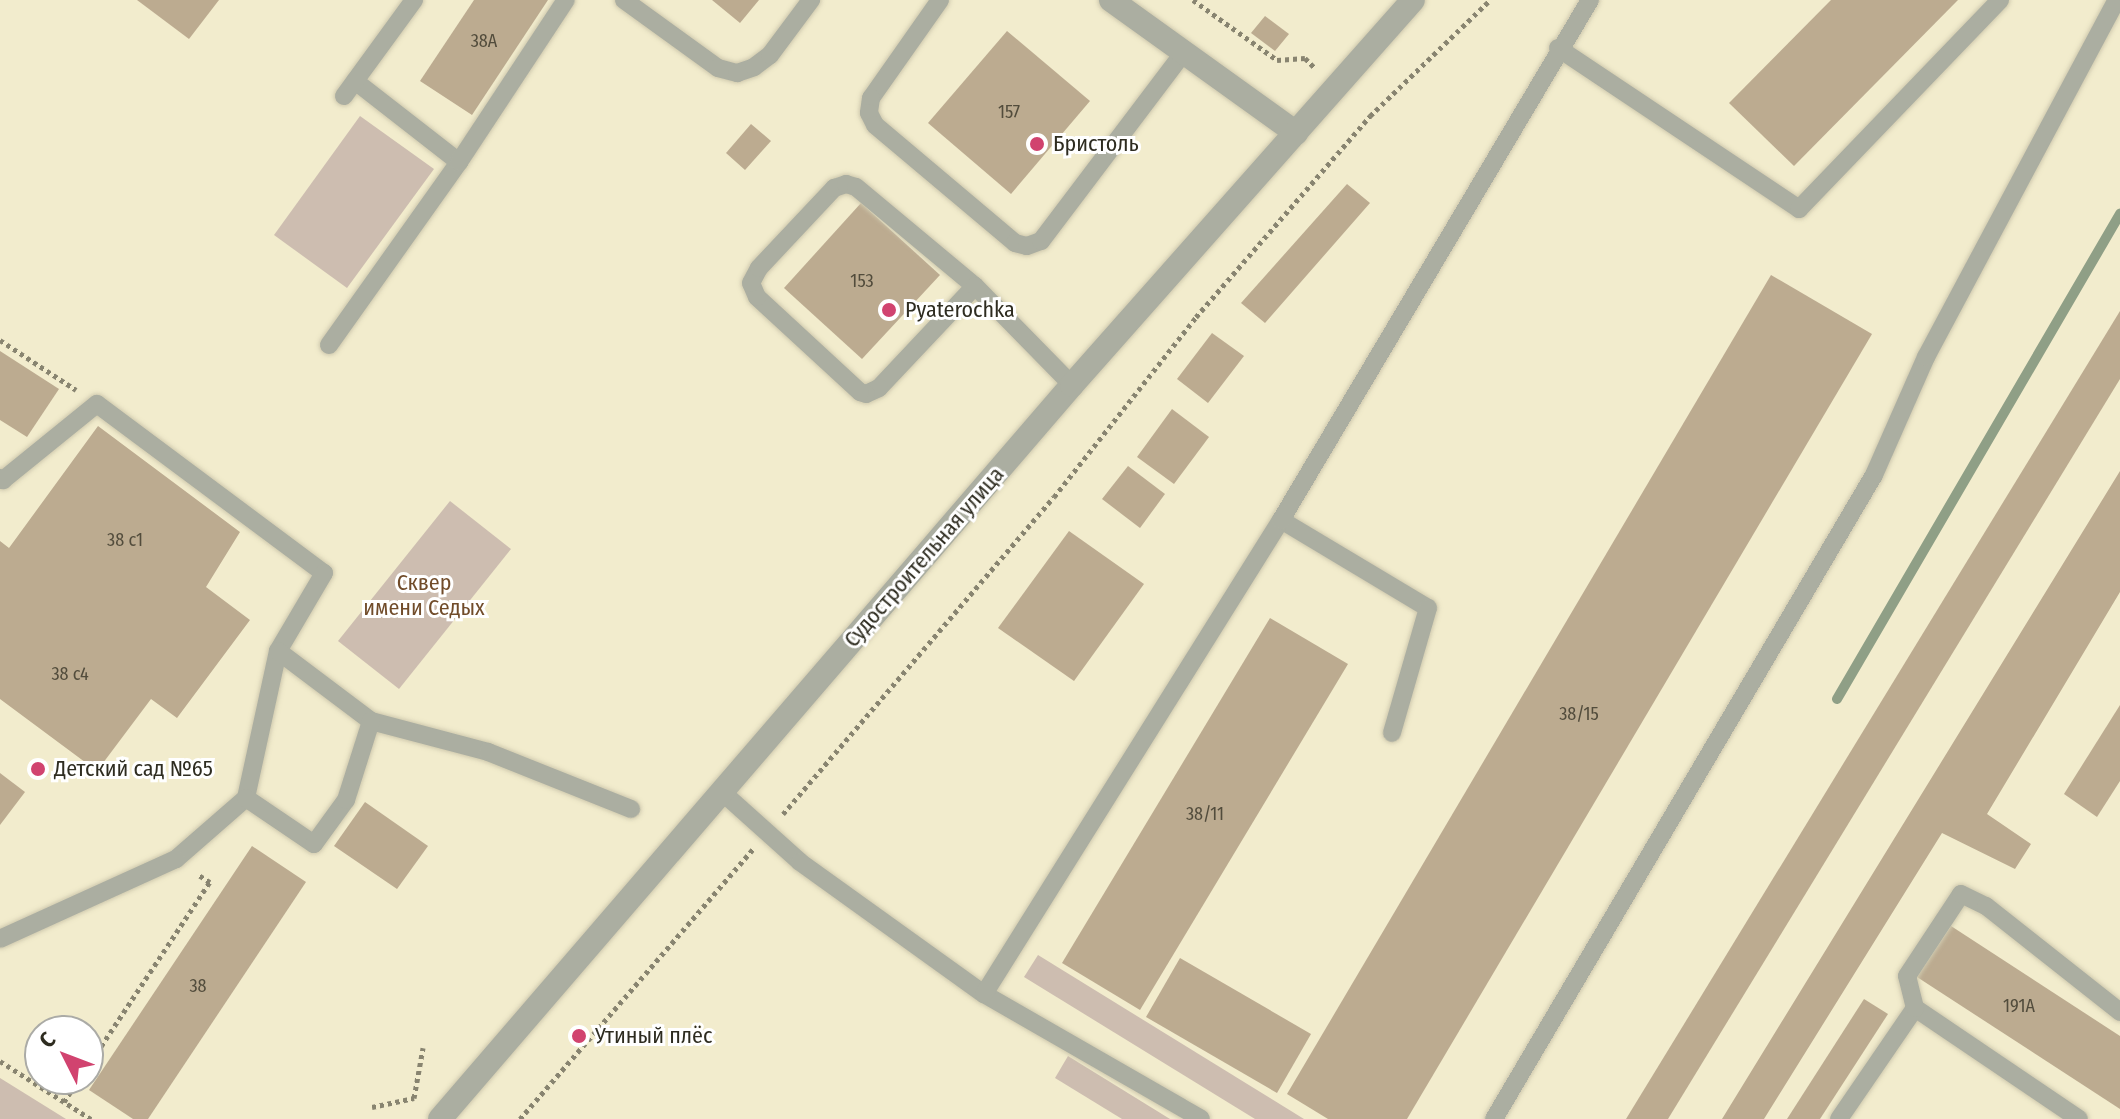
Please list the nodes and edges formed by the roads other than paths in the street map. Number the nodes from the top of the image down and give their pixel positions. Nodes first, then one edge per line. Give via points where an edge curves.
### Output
1 (414, 0) edge
2 (566, 0) edge
3 (624, 0) edge
4 (811, 0) edge
5 (940, 0) edge
6 (1111, 0) edge
7 (1413, 0) edge
8 (1590, 0) edge
9 (2000, 0) edge
10 (2117, 0) edge
11 (1558, 48) junction
12 (1184, 52) junction
13 (1296, 133) junction
14 (459, 162) junction
15 (975, 286) junction
16 (329, 345) dead end
17 (1072, 385) junction
18 (0, 478) edge
19 (1281, 520) junction
20 (278, 651) junction
21 (371, 721) junction
22 (1392, 733) dead end
23 (721, 791) junction
24 (246, 798) junction
25 (631, 809) dead end
26 (0, 939) edge
27 (984, 994) junction
28 (1915, 1008) junction
29 (2120, 1012) edge
30 (440, 1119) edge
31 (1201, 1119) edge
32 (1494, 1119) edge
33 (1839, 1119) edge
34 (2079, 1119) edge

1 - 14 lane via 350,89
2 - 14 lane
3 - 4 lane via 718,68 737,73 770,55
5 - 12 lane via 871,98 869,113 875,125 1015,243 1027,246 1041,241
6 - 12 street
7 - 13 street, Судостроительная улица
8 - 11 lane
9 - 11 lane via 1799,209
10 - 32 lane via 1926,357 1874,475
11 - 19 lane
12 - 13 street
13 - 17 street, Судостроительная улица
14 - 16 lane
15 - 15 lane via 865,193 846,184 834,188 751,283 757,297 866,394 879,388
15 - 17 lane
17 - 23 street, Судостроительная улица
18 - 20 lane via 97,404 324,573
19 - 22 lane via 1428,608
19 - 27 lane
20 - 21 lane
20 - 24 lane
21 - 24 lane via 346,800 314,844
21 - 25 lane via 488,752
23 - 27 lane via 800,862
23 - 30 street, Судостроительная улица
24 - 26 lane via 176,859
27 - 31 lane
28 - 29 lane via 1907,976 1961,894 1986,906
28 - 33 lane
28 - 34 lane

